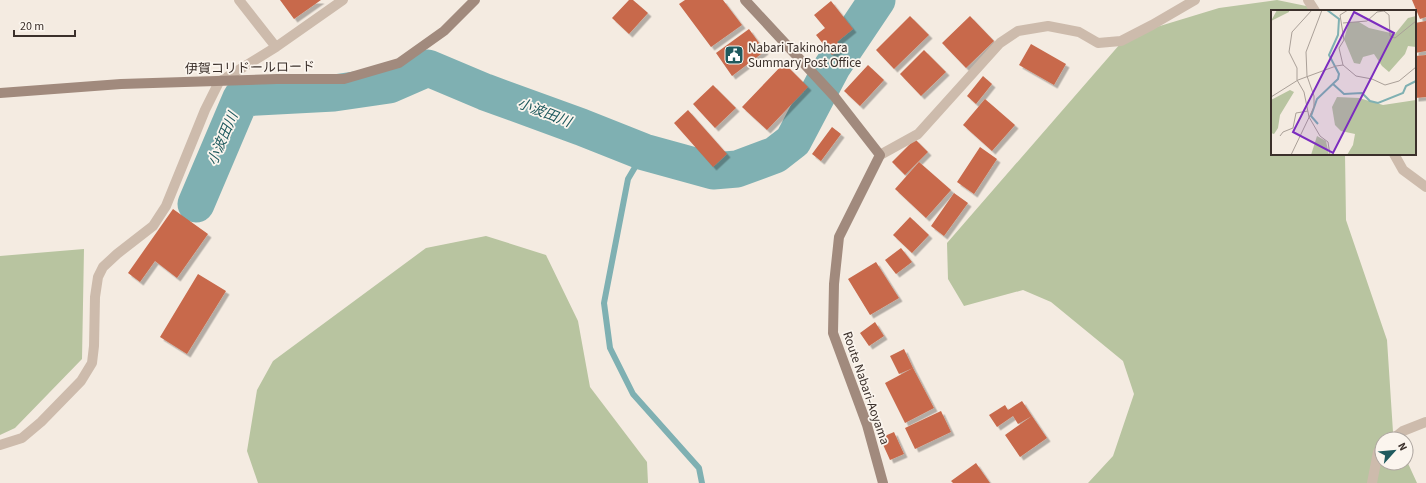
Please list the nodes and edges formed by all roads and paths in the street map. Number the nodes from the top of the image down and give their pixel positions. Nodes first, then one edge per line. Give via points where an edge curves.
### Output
1 (239, 0) edge
2 (343, 0) edge
3 (475, 0) edge
4 (745, 0) edge
5 (1195, 0) edge
6 (1308, 0) edge
7 (1314, 10) edge
8 (276, 48) junction
9 (219, 82) junction
10 (0, 92) edge
11 (880, 155) junction
12 (1395, 155) edge
13 (1426, 187) edge
14 (1426, 422) edge
15 (1402, 431) edge
16 (0, 445) edge
17 (1374, 471) edge
18 (883, 483) edge
19 (1372, 483) edge

1 - 8 street
2 - 8 street
3 - 9 main road, 伊賀コリドールロード via 444,31 398,63 344,80 277,79
4 - 11 main road via 834,96
5 - 11 street via 1120,41 1098,43 1079,32 1048,26 1018,31 1000,43 918,134
6 - 7 street
8 - 9 street
9 - 10 main road, 伊賀コリドールロード via 121,84
9 - 16 street via 166,206 153,226 117,254 103,267 98,277 92,363 82,381 22,438
11 - 18 main road, Route Nabari-Aoyama via 839,237 834,284 833,333 867,426
12 - 13 street via 1403,170
14 - 15 street
17 - 19 street

